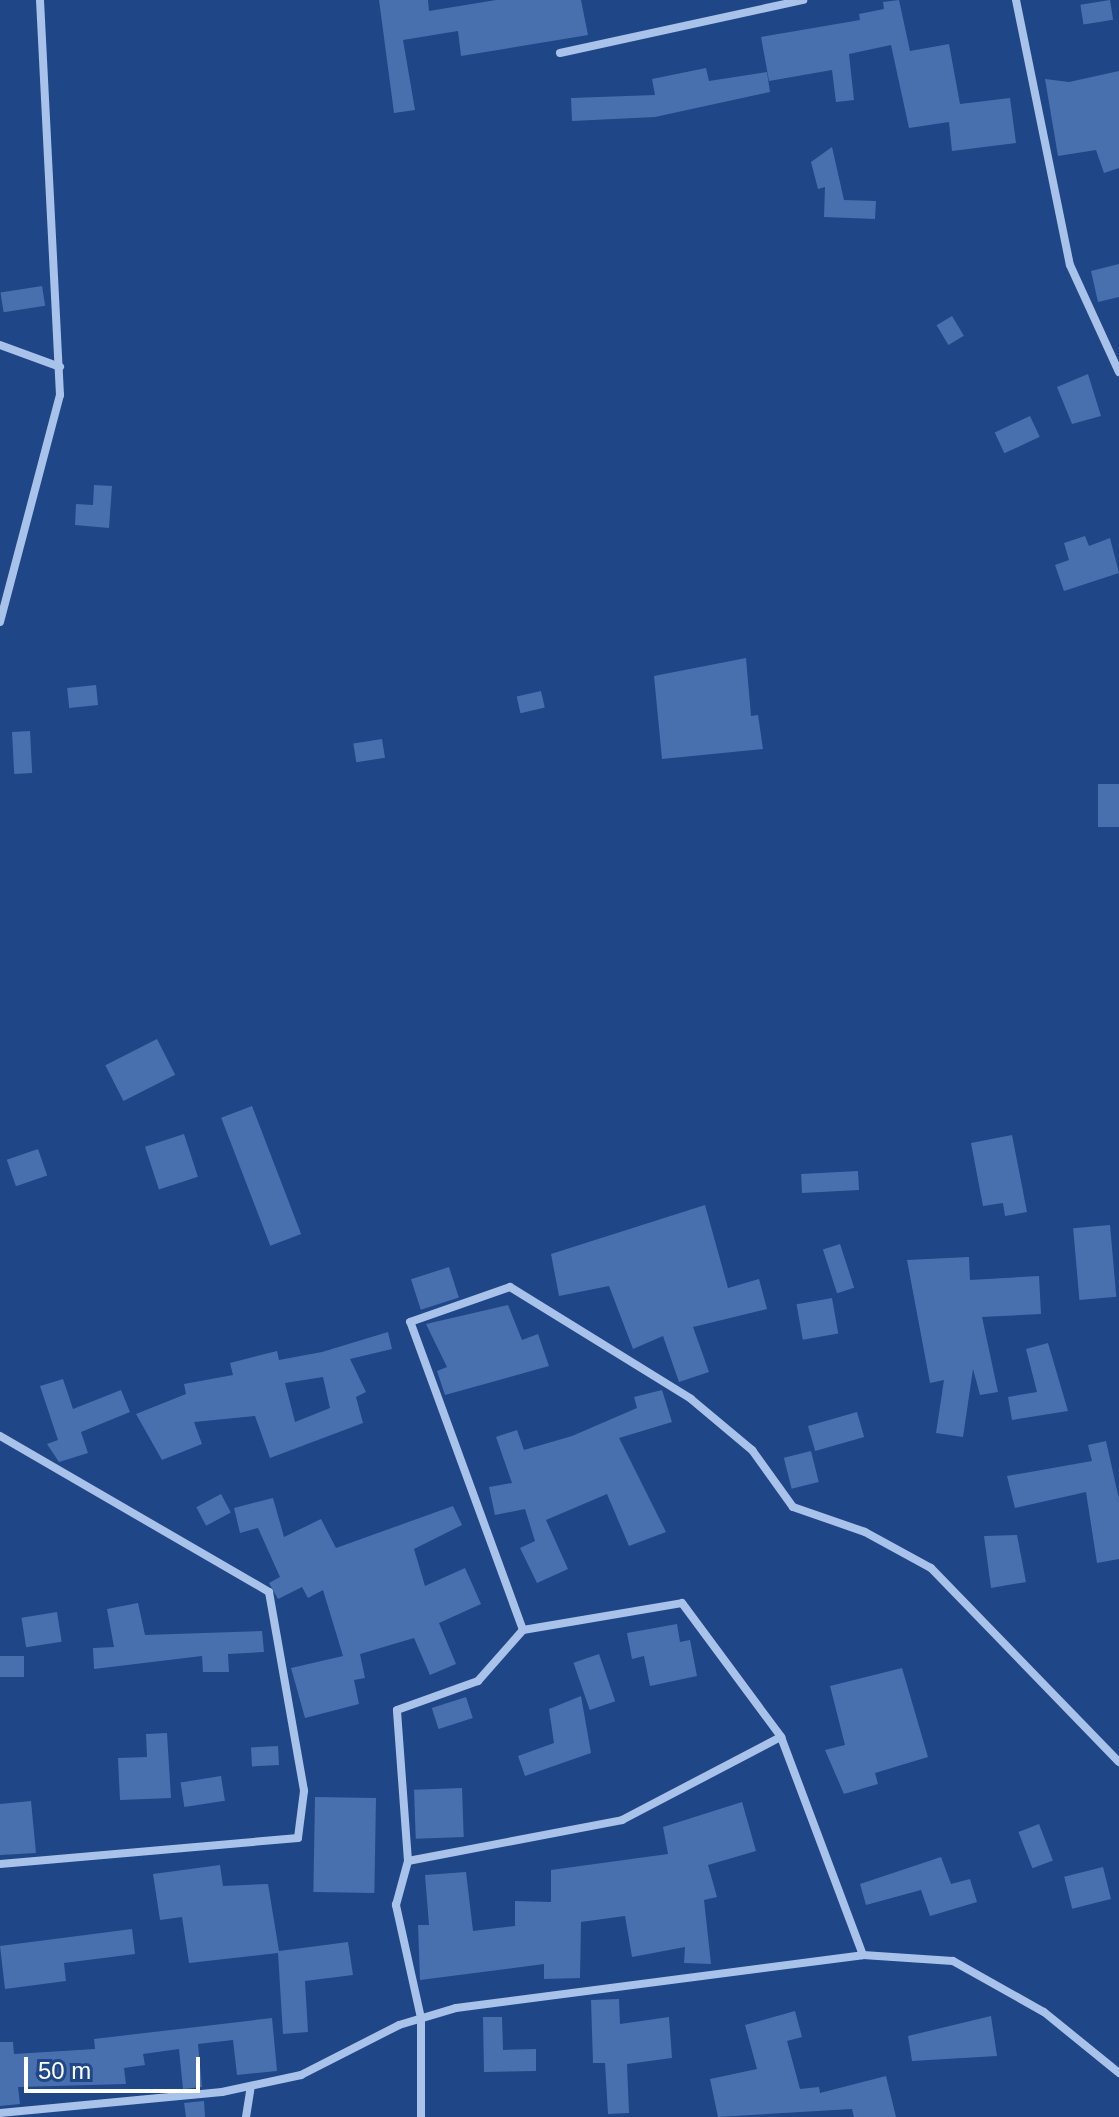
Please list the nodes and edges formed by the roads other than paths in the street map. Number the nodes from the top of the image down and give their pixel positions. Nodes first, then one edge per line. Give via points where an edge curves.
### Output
1 (40, 0) edge
2 (803, 0) edge
3 (1016, 0) edge
4 (560, 53) dead end
5 (0, 345) edge
6 (60, 367) junction
7 (1119, 372) edge
8 (0, 622) edge
9 (0, 1436) edge
10 (523, 1630) junction
11 (781, 1737) junction
12 (1119, 1762) edge
13 (408, 1861) junction
14 (0, 1864) edge
15 (863, 1955) junction
16 (421, 2018) junction
17 (1119, 2073) edge
18 (251, 2086) junction
19 (0, 2113) edge
20 (246, 2117) edge
21 (421, 2117) edge

1 - 6 street
2 - 4 street
3 - 7 street via 1070,265
5 - 6 street
6 - 8 street via 50,445
9 - 14 street via 269,1592 304,1791 298,1838
10 - 11 street via 682,1603
10 - 12 street via 410,1322 510,1287 691,1399 752,1450 793,1507 865,1532 931,1568
10 - 13 street via 478,1681 397,1710
11 - 13 street via 622,1820
11 - 15 street
13 - 16 street via 396,1905
15 - 16 street
15 - 17 street via 953,1961 1044,2012
16 - 18 street via 301,2075
16 - 21 street
18 - 19 street
18 - 20 street

